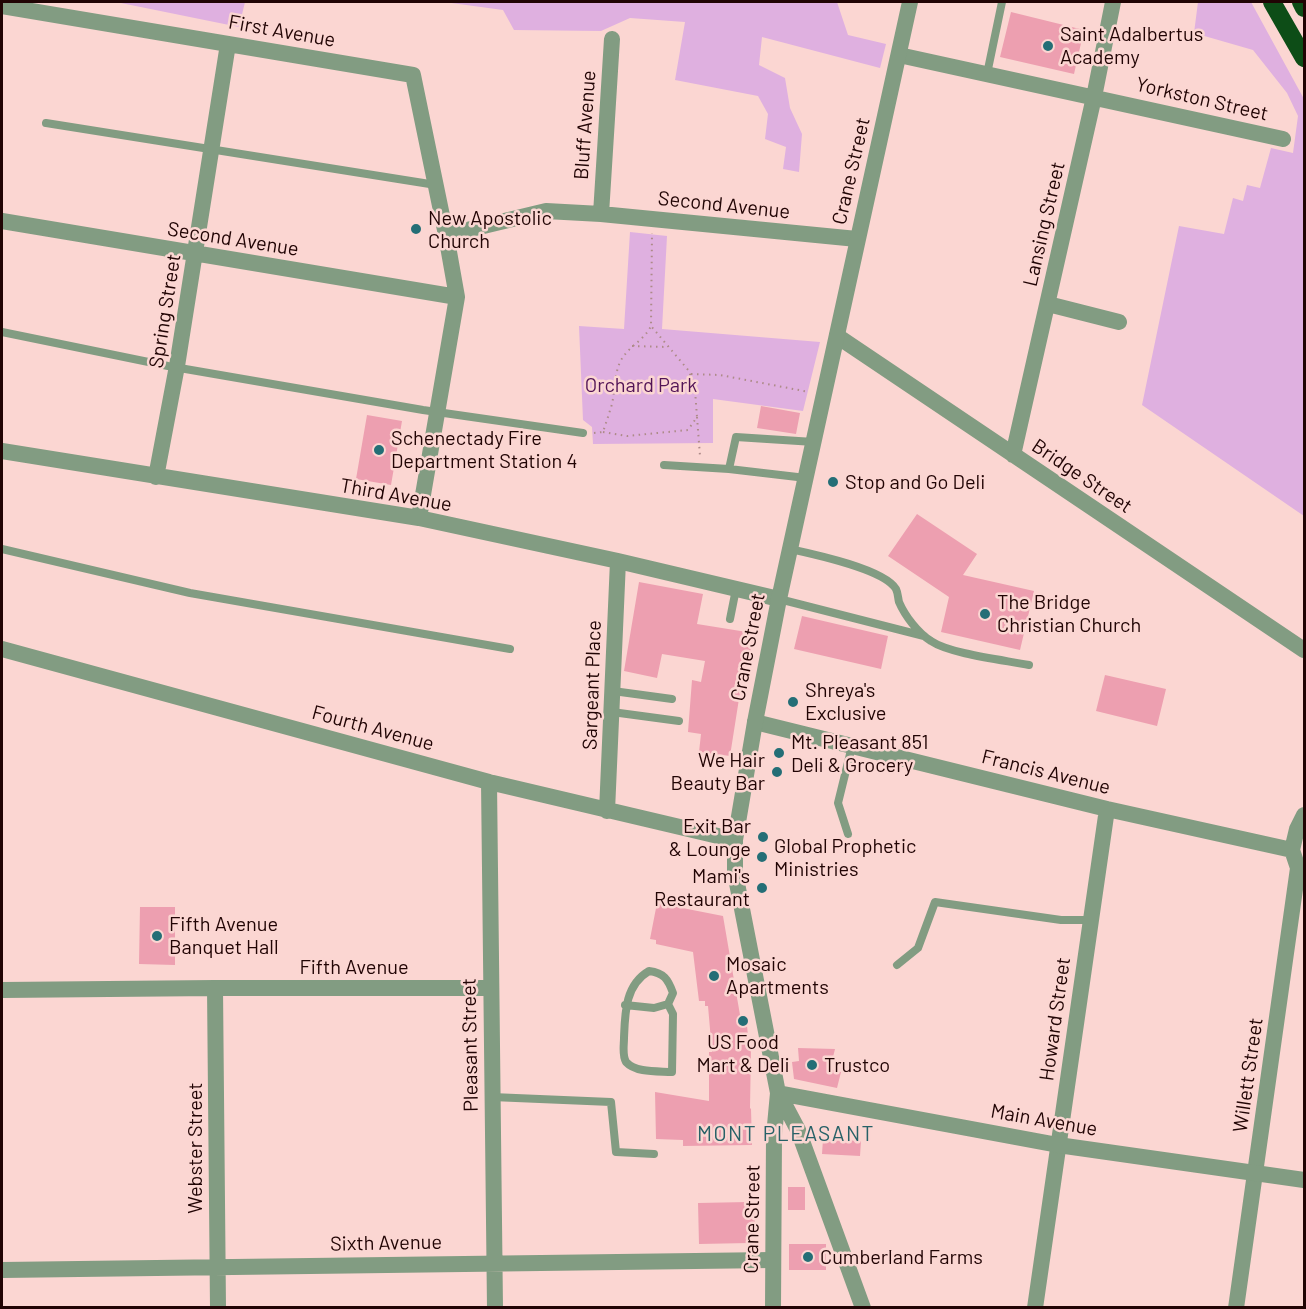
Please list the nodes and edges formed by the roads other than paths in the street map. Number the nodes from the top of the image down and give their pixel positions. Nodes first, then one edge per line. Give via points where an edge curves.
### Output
1 (910, 2) edge
2 (1002, 2) edge
3 (1113, 2) edge
4 (1272, 2) edge
5 (1301, 2) edge
6 (2, 6) edge
7 (1305, 8) edge
8 (612, 39) dead end
9 (228, 44) junction
10 (899, 55) junction
11 (1305, 58) edge
12 (987, 74) junction
13 (1094, 97) junction
14 (46, 123) dead end
15 (1283, 140) dead end
16 (212, 149) junction
17 (436, 185) junction
18 (601, 214) junction
19 (2, 221) edge
20 (446, 235) junction
21 (857, 239) junction
22 (195, 254) junction
23 (457, 297) junction
24 (1048, 304) junction
25 (1119, 322) dead end
26 (2, 332) edge
27 (837, 336) junction
28 (177, 366) junction
29 (436, 412) junction
30 (583, 433) road end
31 (814, 442) junction
32 (2, 451) edge
33 (1013, 455) junction
34 (664, 465) dead end
35 (729, 469) junction
36 (156, 477) junction
37 (806, 478) junction
38 (419, 518) junction
39 (2, 549) edge
40 (790, 549) junction
41 (618, 561) junction
42 (736, 589) junction
43 (779, 599) junction
44 (730, 619) dead end
45 (926, 636) junction
46 (2, 649) edge
47 (510, 650) dead end
48 (1305, 650) edge
49 (1029, 665) dead end
50 (613, 691) junction
51 (672, 699) dead end
52 (612, 711) junction
53 (679, 721) dead end
54 (755, 722) junction
55 (852, 746) junction
56 (489, 782) junction
57 (1107, 809) junction
58 (607, 811) junction
59 (1305, 815) edge
60 (848, 834) dead end
61 (735, 840) junction
62 (1298, 852) edge
63 (1091, 920) junction
64 (897, 965) dead end
65 (215, 988) junction
66 (490, 988) junction
67 (2, 990) edge
68 (668, 1004) junction
69 (625, 1005) junction
70 (778, 1093) junction
71 (491, 1097) junction
72 (1058, 1145) junction
73 (654, 1154) dead end
74 (1255, 1173) junction
75 (1305, 1180) edge
76 (772, 1260) junction
77 (494, 1262) junction
78 (217, 1267) junction
79 (2, 1270) edge
80 (218, 1308) edge
81 (495, 1308) edge
82 (773, 1308) edge
83 (863, 1308) edge
84 (1035, 1308) edge
85 (1236, 1308) edge

1 - 10 street, Crane Street
2 - 12 lane
3 - 13 street, Lansing Street
4 - 11 highway
5 - 7 highway
6 - 9 street, First Avenue
8 - 18 street, Bluff Avenue
9 - 16 street, Spring Street
9 - 17 street, First Avenue via 413,75
10 - 12 street, Yorkston Street
10 - 21 street, Crane Street
12 - 13 street, Yorkston Street
13 - 15 street, Yorkston Street
13 - 24 street, Lansing Street
14 - 16 lane
16 - 17 lane
16 - 22 street, Spring Street
17 - 20 street
18 - 20 street, Second Avenue via 546,211
18 - 21 street, Second Avenue
19 - 22 street, Second Avenue
20 - 23 street
21 - 27 street, Crane Street
22 - 23 street, Second Avenue
22 - 28 street, Spring Street
23 - 29 street
24 - 25 street
24 - 33 street, Lansing Street
26 - 28 lane
27 - 31 street, Crane Street
27 - 33 street, Bridge Street
28 - 29 lane
28 - 36 street, Spring Street
29 - 30 lane
29 - 38 street
31 - 35 lane via 736,437
31 - 37 street, Crane Street
32 - 36 street, Third Avenue
33 - 48 street, Bridge Street
34 - 35 lane
35 - 37 lane
36 - 38 street, Third Avenue
37 - 40 street, Crane Street
38 - 41 street, Third Avenue
39 - 47 lane via 190,593
40 - 43 street, Crane Street
40 - 45 lane via 884,577 896,589 907,616
41 - 42 street, Third Avenue
41 - 50 street, Sargeant Place
42 - 43 street, Third Avenue
42 - 44 lane
43 - 45 lane
43 - 54 street, Crane Street
45 - 49 lane via 943,647
46 - 56 street, Fourth Avenue
50 - 51 lane
50 - 52 street, Sargeant Place
52 - 53 lane
52 - 58 street, Sargeant Place
54 - 55 street, Francis Avenue
54 - 61 street, Crane Street
55 - 57 street, Francis Avenue
55 - 60 lane via 838,803
56 - 58 street, Fourth Avenue
56 - 66 street, Pleasant Street
57 - 62 street, Francis Avenue
57 - 63 street, Howard Street
58 - 61 street, Fourth Avenue
59 - 62 street via 1297,829
61 - 70 street, Crane Street via 735,873
62 - 74 street, Willett Street
63 - 64 lane via 1061,920 935,902 918,948
63 - 72 street, Howard Street
65 - 66 street, Fifth Avenue
65 - 67 street, Fifth Avenue
65 - 78 street, Webster Street
66 - 71 street, Pleasant Street
68 - 69 lane via 654,1008
68 - 69 lane via 673,993 669,982 661,973 649,971 639,977
68 - 69 lane via 673,1014 672,1072 636,1069 626,1061
70 - 72 street, Main Avenue
70 - 76 street, Crane Street
70 - 83 street via 798,1130
71 - 73 lane via 611,1102 615,1152
71 - 77 street, Pleasant Street
72 - 74 street, Main Avenue
72 - 84 street, Howard Street
74 - 75 street, Main Avenue
74 - 85 street, Willett Street
76 - 77 street, Sixth Avenue
76 - 82 street, Crane Street
77 - 78 street, Sixth Avenue
77 - 81 street, Pleasant Street
78 - 79 street, Sixth Avenue
78 - 80 street, Webster Street

